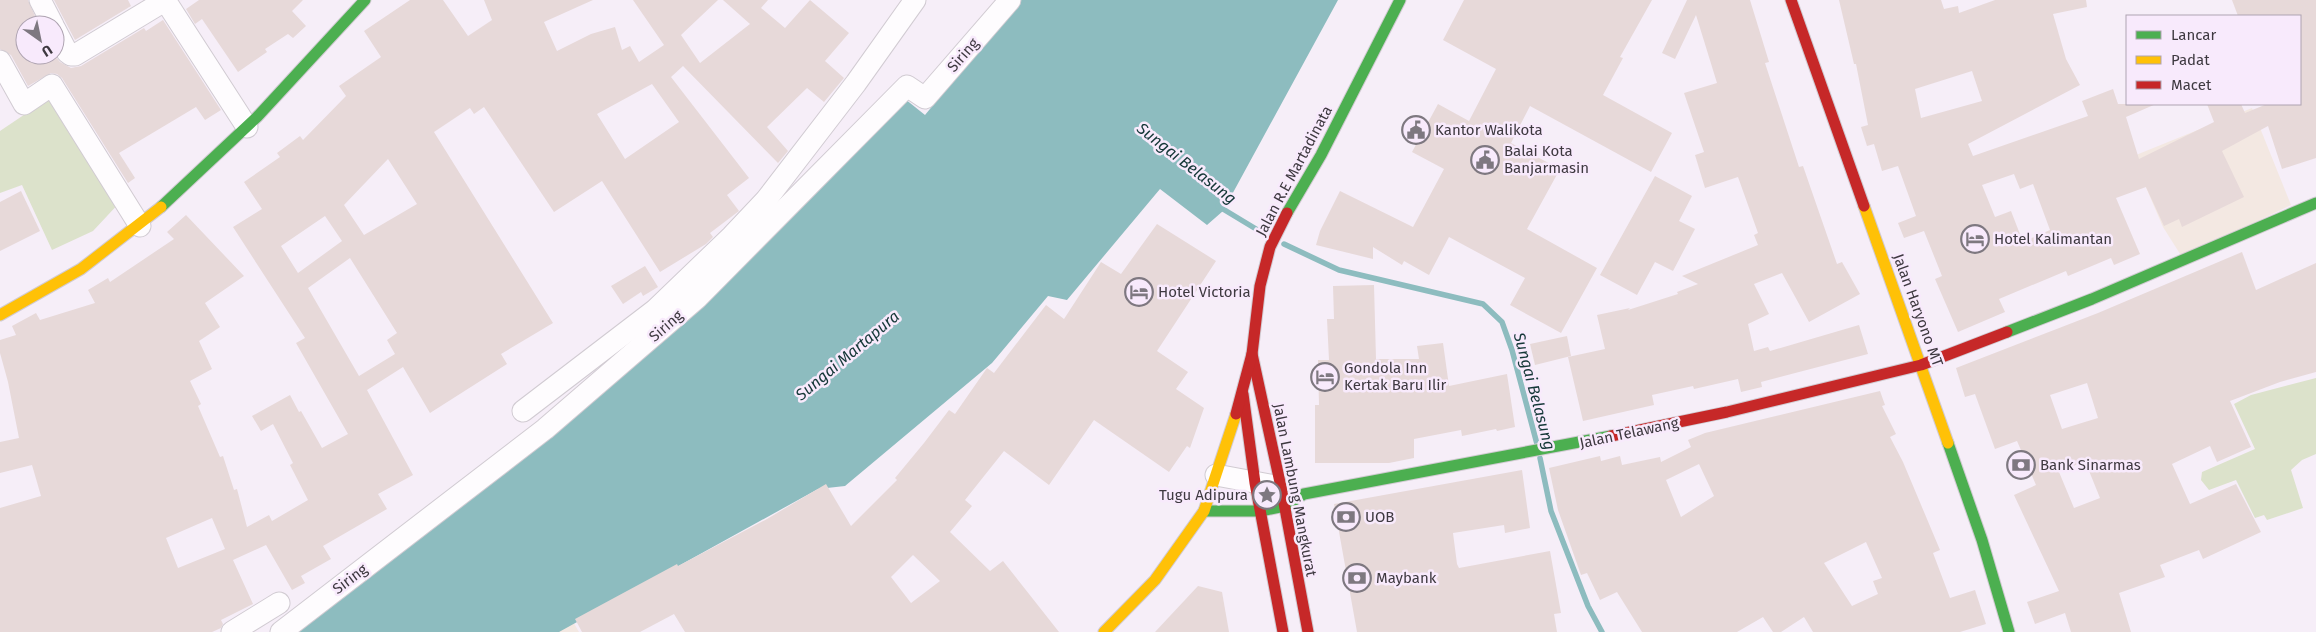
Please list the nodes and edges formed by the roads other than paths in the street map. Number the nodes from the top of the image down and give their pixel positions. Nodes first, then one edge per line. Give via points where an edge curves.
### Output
1 (40, 0) edge
2 (166, 0) edge
3 (366, 0) edge
4 (915, 0) edge
5 (1010, 0) edge
6 (1400, 0) edge
7 (1791, 0) edge
8 (48, 15) edge
9 (65, 48) edge
10 (0, 61) edge
11 (247, 127) junction
12 (2316, 203) edge
13 (140, 226) junction
14 (0, 315) edge
15 (1252, 354) junction
16 (1921, 365) junction
17 (1243, 394) junction
18 (523, 411) dead end
19 (1216, 475) junction
20 (1254, 483) junction
21 (1304, 494) joint
22 (1283, 497) junction
23 (1204, 511) junction
24 (1261, 511) junction
25 (279, 602) dead end
26 (232, 632) edge
27 (281, 632) edge
28 (1104, 632) edge
29 (1283, 632) edge
30 (1308, 632) edge
31 (2009, 632) edge

1 - 8 street
2 - 9 street via 75,55
2 - 11 street
3 - 11 main road via 341,23
4 - 18 street via 772,192 732,236 655,310
5 - 27 street, Siring via 925,98 907,86 697,298 544,429
6 - 15 main road, Jalan R.E Martadinata via 1270,247 1260,286
7 - 16 main road, Jalan Haryono MT
10 - 13 street via 24,104 52,85
11 - 13 main road
12 - 16 main road, Jalan Telawang via 2092,299
13 - 14 main road via 90,263
15 - 17 main road, Jalan R.E Martadinata
15 - 22 main road, Jalan Lambung Mangkurat
16 - 21 main road, Jalan Telawang via 1727,412 1552,449
16 - 31 main road, Jalan Haryono MT via 1982,540
17 - 19 main road, Jalan R.E Martadinata
17 - 20 main road
19 - 20 street, Jalan Telawang
19 - 23 main road, Jalan R.E Martadinata
20 - 22 street, Jalan Telawang
20 - 24 main road
21 - 22 street, Jalan Telawang
22 - 24 main road
22 - 30 main road, Jalan Lambung Mangkurat
23 - 24 main road
23 - 28 main road, Jalan R.E Martadinata via 1155,580
24 - 29 main road
25 - 26 street

